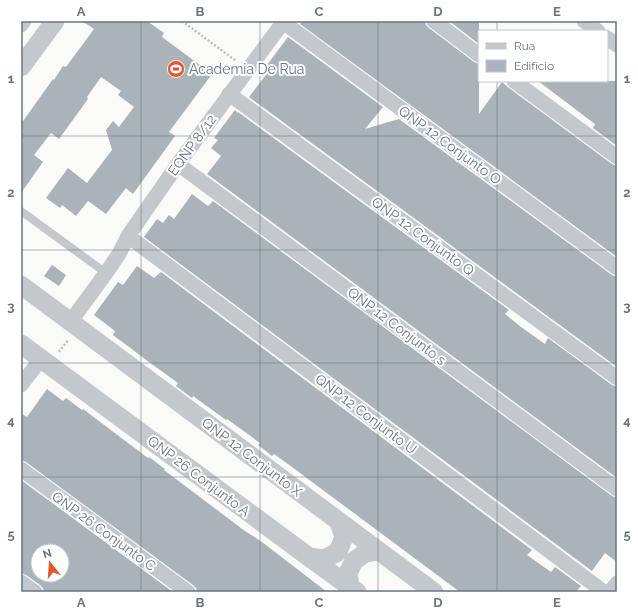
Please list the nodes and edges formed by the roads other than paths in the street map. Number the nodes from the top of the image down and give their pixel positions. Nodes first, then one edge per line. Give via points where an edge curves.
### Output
1 (24, 21) edge
2 (55, 21) edge
3 (283, 21) edge
4 (434, 21) edge
5 (584, 21) edge
6 (21, 25) edge
7 (597, 30) edge
8 (608, 39) edge
9 (617, 46) edge
10 (478, 54) edge
11 (24, 57) edge
12 (515, 82) edge
13 (229, 94) junction
14 (617, 158) edge
15 (178, 164) junction
16 (21, 211) edge
17 (128, 236) junction
18 (617, 268) edge
19 (106, 273) junction
20 (21, 285) edge
21 (74, 324) junction
22 (21, 344) edge
23 (45, 362) junction
24 (617, 378) edge
25 (21, 385) edge
26 (21, 469) edge
27 (617, 489) edge
28 (339, 522) junction
29 (378, 551) junction
30 (309, 557) junction
31 (21, 582) edge
32 (617, 583) edge
33 (353, 589) edge
34 (35, 592) edge
35 (188, 592) edge
36 (434, 592) edge
37 (604, 592) edge
38 (610, 592) edge

1 - 6 street
2 - 11 street
3 - 13 street, EQNP 8/12
3 - 18 street, QNP 12 Conjunto O
4 - 10 street
5 - 7 street
8 - 9 street
12 - 14 street
13 - 15 street, EQNP 8/12
13 - 24 street, QNP 12 Conjunto Q
15 - 17 street, EQNP 8/12
15 - 27 street, QNP 12 Conjunto s
16 - 19 lane
17 - 19 street, EQNP 8/12
17 - 37 street, QNP 12 Conjunto U
19 - 21 street, EQNP 8/12
20 - 21 street, QNP 12 Conjunto X
21 - 28 street, QNP 12 Conjunto X
22 - 23 street, QNP 26 Conjunto A
23 - 25 street
23 - 30 street, QNP 26 Conjunto A
26 - 35 street, QNP 26 Conjunto C
28 - 29 street, QNP 12 Conjunto X
28 - 30 street via 344,537 338,552 324,559
29 - 33 street via 364,553 354,561 348,573
29 - 36 street, QNP 12 Conjunto X
30 - 33 street, QNP 26 Conjunto A
31 - 34 street
32 - 38 street

